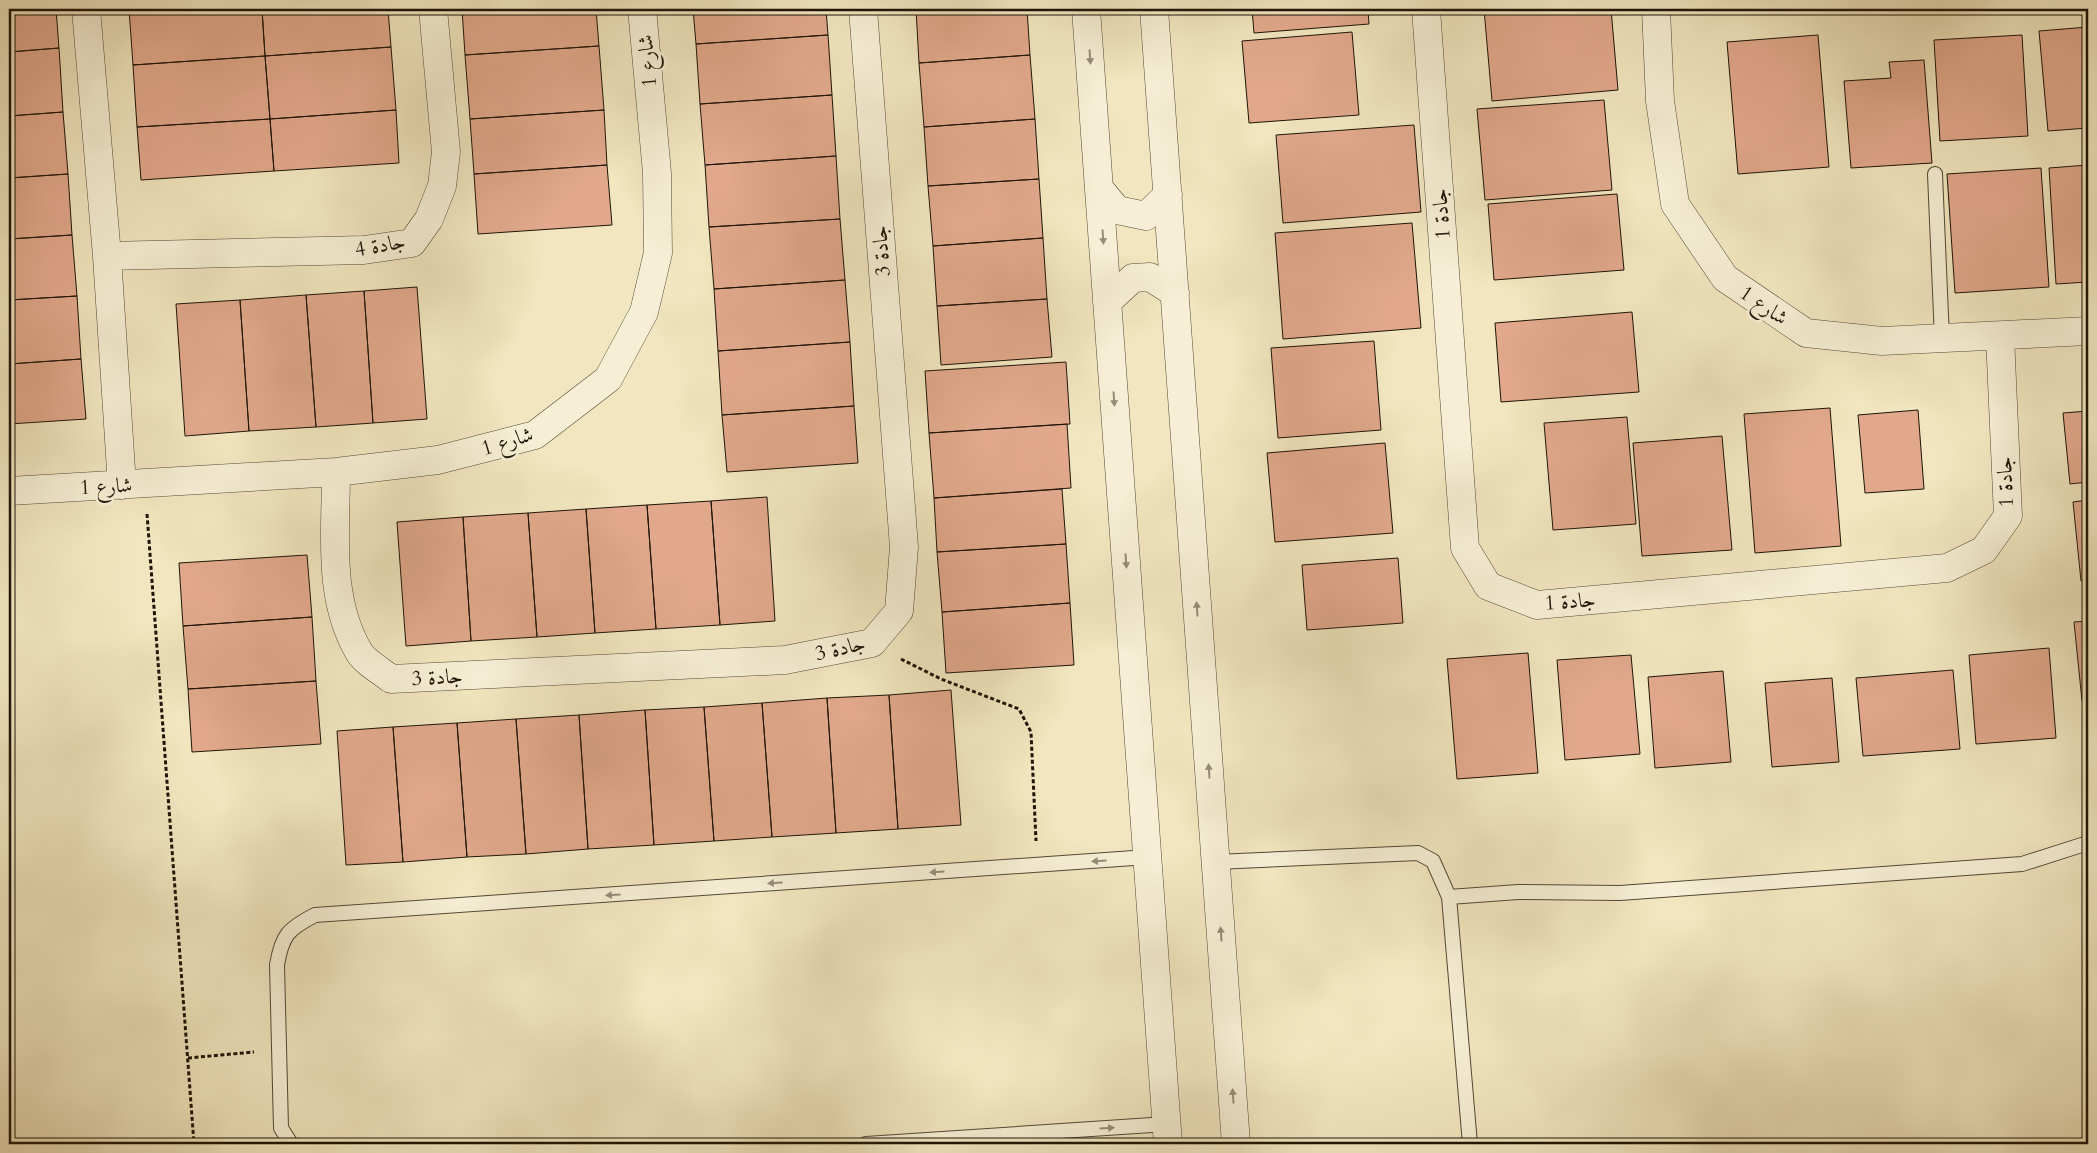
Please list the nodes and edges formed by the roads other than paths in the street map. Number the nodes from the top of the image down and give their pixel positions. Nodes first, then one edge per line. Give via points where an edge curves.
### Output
1 (86, 9) edge
2 (433, 9) edge
3 (642, 9) edge
4 (863, 9) edge
5 (1086, 9) edge
6 (1154, 9) edge
7 (1426, 9) edge
8 (1656, 9) edge
9 (1936, 174) dead end
10 (1099, 188) junction
11 (1168, 195) junction
12 (108, 256) junction
13 (1175, 292) junction
14 (1107, 302) junction
15 (2088, 331) edge
16 (2000, 336) junction
17 (1942, 339) junction
18 (336, 472) junction
19 (133, 484) junction
20 (9, 491) edge
21 (2088, 843) edge
22 (1148, 857) junction
23 (1216, 862) junction
24 (1449, 897) junction
25 (1168, 1134) edge
26 (291, 1144) edge
27 (866, 1144) edge
28 (1236, 1144) edge
29 (1470, 1144) edge

1 - 12 street
2 - 12 street, جادة 4 via 446,152 442,186 429,220 412,243 364,250
3 - 18 street, شارع 1 via 657,173 658,254 644,312 608,380 535,435 438,460
4 - 18 street, جادة 3 via 904,547 899,611 872,643 785,660 391,679 359,654 336,586
5 -> 10 street
6 - 11 street
7 - 16 street, جادة 1 via 1465,548 1488,586 1537,605 1947,568 1984,550 2008,516
8 - 17 street, شارع 1 via 1660,100 1675,204 1725,278 1806,332 1882,341
9 - 17 lane
10 - 11 street via 1117,210 1146,216
10 -> 14 street
11 - 13 street
12 - 19 street
13 - 14 street via 1150,277 1133,278
23 -> 13 street
14 -> 22 street
15 - 16 street, شارع 1
16 - 17 street, شارع 1
18 - 19 street, شارع 1
19 - 20 street, شارع 1
21 - 24 lane via 2022,864 1620,893 1518,892
22 - 25 street
22 -> 26 lane via 315,915 293,927 280,947 277,965 281,1128
23 - 24 lane via 1418,853 1434,861
28 -> 23 street
24 - 29 lane
27 -> 25 lane

